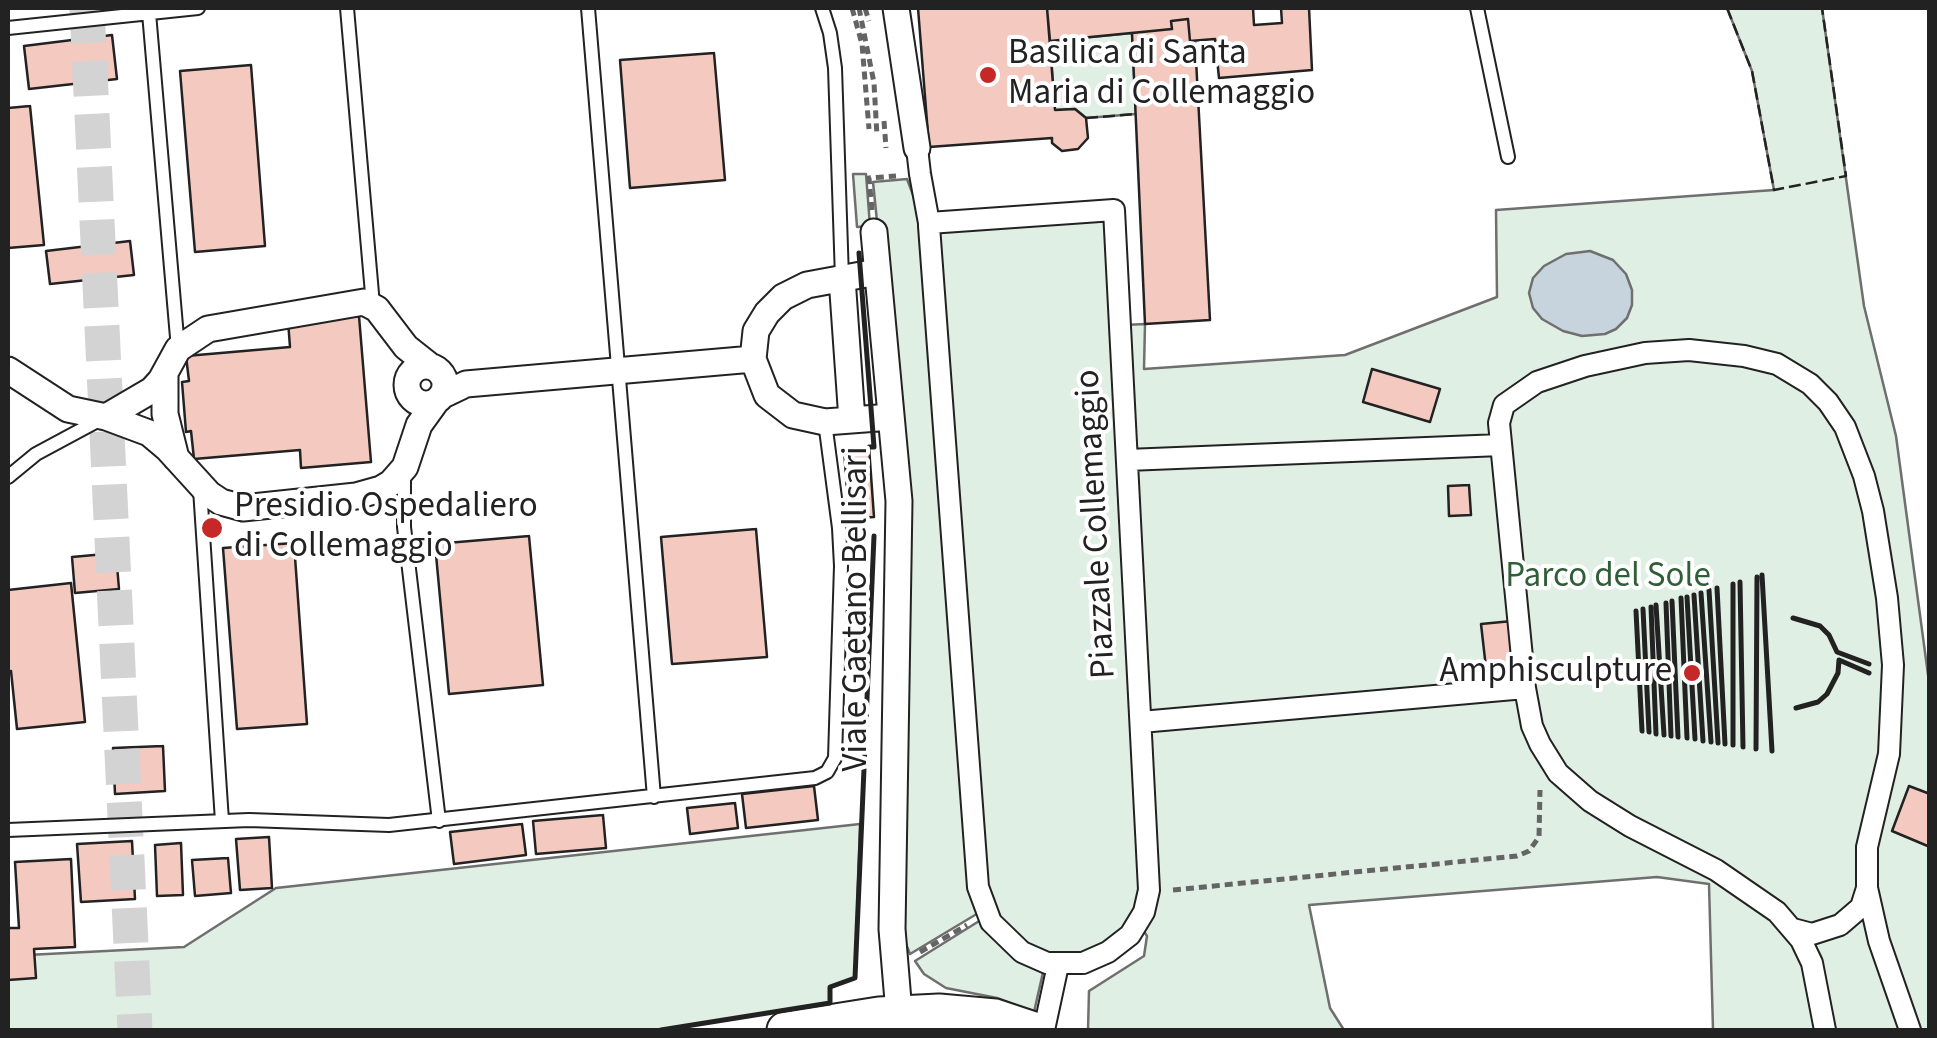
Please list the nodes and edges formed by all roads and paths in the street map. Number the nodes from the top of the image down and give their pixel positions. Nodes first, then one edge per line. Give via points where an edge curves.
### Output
1 (198, 8) edge
2 (347, 8) edge
3 (588, 8) edge
4 (822, 8) edge
5 (856, 8) edge
6 (896, 8) edge
7 (1477, 8) edge
8 (148, 13) junction
9 (8, 28) edge
10 (869, 129) dead end
11 (877, 136) dead end
12 (917, 148) joint
13 (1508, 156) dead end
14 (902, 175) dead end
15 (929, 224) junction
16 (874, 232) joint
17 (877, 272) junction
18 (842, 278) junction
19 (374, 305) junction
20 (178, 349) junction
21 (754, 359) junction
22 (8, 370) edge
23 (619, 371) junction
24 (165, 374) junction
25 (437, 384) junction
26 (106, 416) junction
27 (891, 417) junction
28 (852, 420) junction
29 (825, 422) junction
30 (1501, 444) junction
31 (176, 458) junction
32 (1127, 460) junction
33 (405, 467) junction
34 (8, 477) edge
35 (200, 486) junction
36 (1524, 688) junction
37 (1141, 722) junction
38 (1551, 764) junction
39 (654, 798) junction
40 (222, 821) junction
41 (439, 822) junction
42 (8, 830) edge
43 (1867, 888) junction
44 (1144, 912) junction
45 (986, 913) junction
46 (1819, 938) junction
47 (1881, 949) junction
48 (912, 957) dead end
49 (1058, 965) junction
50 (900, 1013) junction
51 (784, 1030) edge
52 (1034, 1030) edge
53 (1044, 1030) edge
54 (1825, 1030) edge
55 (1910, 1030) edge

1 - 8 lane
2 - 19 lane
3 - 23 lane
4 - 18 lane via 834,68
5 - 10 path
5 - 11 path via 874,84
6 - 12 street
7 - 13 lane
8 - 9 lane
8 - 20 lane
12 - 15 street
14 - 16 path via 869,178
15 - 32 street, Piazzale Collemaggio via 1114,210
15 - 45 street via 978,887
16 - 17 street, Viale Gaetano Bellisari
17 - 18 street
17 - 27 street, Viale Gaetano Bellisari
18 - 21 street via 802,287 771,308 756,330
18 - 28 street
19 - 20 street via 226,324
19 - 25 street
20 - 24 street
21 - 23 street
21 - 29 street via 775,404
22 - 26 street via 68,410
23 - 25 street
23 - 39 lane
24 - 26 street via 146,394
24 - 31 street via 165,414
25 - 33 street
26 - 31 street via 149,433
26 - 34 lane
27 - 28 street
27 - 50 street, Viale Gaetano Bellisari via 899,524 892,946
28 - 29 street
29 - 39 lane via 840,548 835,758 815,778
30 - 32 street
30 - 36 street
30 - 43 street via 1501,409 1519,393 1566,372 1646,353 1689,350 1760,360 1794,372 1828,402 1864,476 1891,637 1892,727 1867,847
31 - 35 street
32 - 37 street, Piazzale Collemaggio
33 - 35 street via 391,484 368,494 254,508 222,502
33 - 41 lane via 404,527
35 - 40 lane
36 - 37 street
36 - 38 street via 1532,726
37 - 44 street, Piazzale Collemaggio via 1149,890
38 - 44 path via 1541,787 1540,837 1517,856 1174,889
38 - 46 street via 1599,807 1716,870 1792,928
39 - 41 lane
40 - 41 lane
40 - 42 lane
43 - 46 street via 1855,914
43 - 47 street
44 - 49 street via 1108,952
45 - 48 path
45 - 49 street via 1022,952
46 - 47 street via 1858,932
46 - 54 street
47 - 55 street
49 - 53 street
50 - 51 main road
50 - 52 main road via 984,1015

